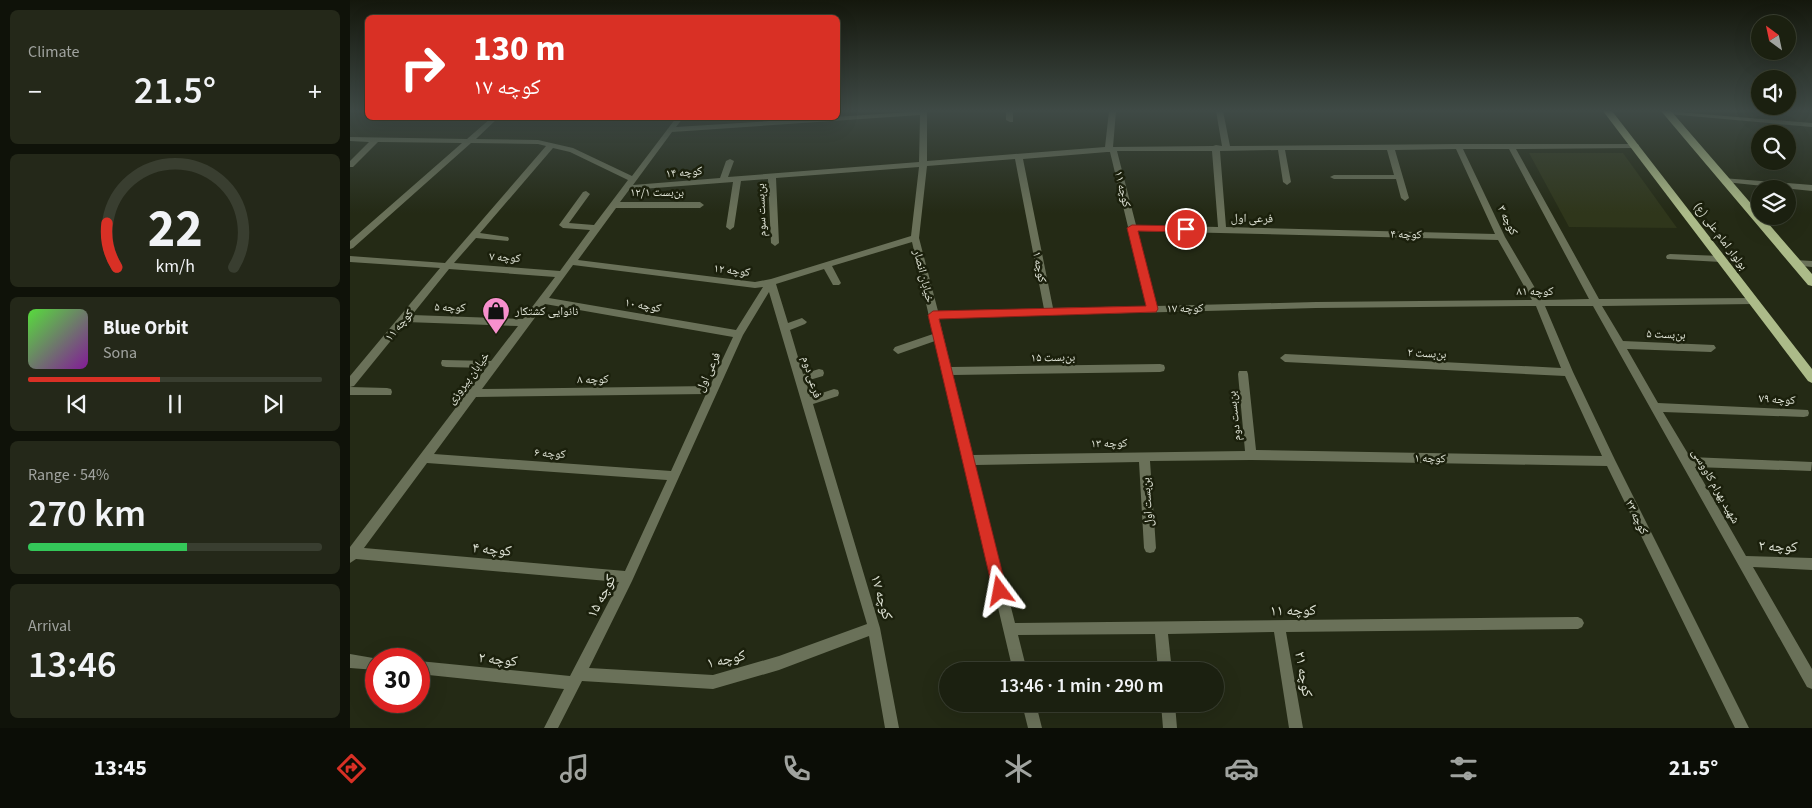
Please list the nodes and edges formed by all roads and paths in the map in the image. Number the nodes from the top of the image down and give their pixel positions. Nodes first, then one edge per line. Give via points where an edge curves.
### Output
1 (370, 145) edge
2 (465, 145) edge
3 (551, 145) joint
4 (658, 145) edge
5 (923, 145) edge
6 (1111, 145) edge
7 (1695, 145) edge
8 (1458, 146) junction
9 (1511, 146) junction
10 (1635, 146) joint
11 (1216, 147) junction
12 (1226, 147) joint
13 (1281, 147) junction
14 (1390, 147) junction
15 (1111, 150) junction
16 (1019, 157) junction
17 (730, 161) dead end
18 (350, 165) edge
19 (923, 165) junction
20 (772, 177) junction
21 (1334, 177) dead end
22 (1399, 177) junction
23 (632, 180) junction
24 (723, 180) junction
25 (737, 180) junction
26 (1725, 180) junction
27 (1286, 182) dead end
28 (626, 188) junction
29 (1812, 188) edge
30 (586, 194) dead end
31 (1405, 198) dead end
32 (613, 205) junction
33 (700, 205) dead end
34 (730, 227) dead end
35 (596, 228) junction
36 (1132, 228) junction
37 (1222, 230) junction
38 (1311, 232) joint
39 (474, 235) junction
40 (1500, 237) junction
41 (915, 238) junction
42 (505, 239) dead end
43 (775, 243) dead end
44 (350, 246) edge
45 (1670, 257) dead end
46 (350, 258) edge
47 (1721, 259) junction
48 (570, 262) junction
49 (1795, 263) junction
50 (1812, 264) edge
51 (827, 265) junction
52 (447, 266) junction
53 (562, 274) junction
54 (771, 282) junction
55 (1812, 282) edge
56 (836, 283) dead end
57 (542, 300) junction
58 (1754, 302) junction
59 (1539, 303) junction
60 (1596, 303) junction
61 (1316, 305) joint
62 (1152, 309) junction
63 (1049, 312) junction
64 (933, 315) junction
65 (404, 318) junction
66 (802, 322) dead end
67 (525, 323) junction
68 (785, 328) junction
69 (739, 334) junction
70 (938, 336) junction
71 (1620, 345) junction
72 (1711, 348) dead end
73 (898, 350) dead end
74 (1285, 358) dead end
75 (446, 363) dead end
76 (494, 365) junction
77 (1160, 368) dead end
78 (819, 372) dead end
79 (947, 372) junction
80 (1568, 372) junction
81 (1243, 374) dead end
82 (1812, 378) edge
83 (800, 379) junction
84 (350, 384) edge
85 (713, 390) junction
86 (350, 391) edge
87 (387, 392) dead end
88 (834, 392) dead end
89 (473, 393) junction
90 (807, 402) junction
91 (1656, 407) junction
92 (1804, 413) dead end
93 (1251, 455) junction
94 (1144, 456) junction
95 (424, 458) junction
96 (968, 460) junction
97 (1610, 461) junction
98 (1687, 462) junction
99 (1812, 466) edge
100 (674, 476) junction
101 (830, 478) joint
102 (1150, 548) dead end
103 (352, 555) edge
104 (1744, 562) junction
105 (1812, 564) edge
106 (628, 577) junction
107 (1578, 623) dead end
108 (1279, 626) junction
109 (1161, 627) junction
110 (874, 628) junction
111 (1009, 629) junction
112 (350, 661) edge
113 (1018, 662) edge
114 (1164, 662) edge
115 (365, 663) edge
116 (1808, 667) edge
117 (430, 669) edge
118 (576, 679) junction
119 (1812, 682) edge
120 (1030, 712) edge
121 (1169, 712) edge
122 (551, 728) edge
123 (892, 728) edge
124 (1035, 728) edge
125 (1170, 728) edge
126 (1296, 728) edge
127 (1742, 728) edge

1 - 18 street
2 - 44 street
3 - 23 street via 573,150
3 - 39 street, کوچه ۱۱
4 - 23 street, خیابان پیروزی
5 - 19 street, خیابان انصار
6 - 15 street
7 - 26 main road
8 - 9 street, کوچه ۱۴
8 - 14 street, کوچه ۱۴
8 - 40 street, کوچه ۳
9 - 10 street, کوچه ۱۴
9 - 60 street
10 - 47 main road, بولوار امام علی (ع)
11 - 12 street, کوچه ۱۴
11 - 15 street, کوچه ۱۴
11 - 37 street
12 - 13 street, کوچه ۱۴
13 - 14 street, کوچه ۱۴
13 - 27 street
14 - 22 street
15 - 16 street, کوچه ۱۴
15 - 36 street, کوچه ۱۱
16 - 19 street, کوچه ۱۴
16 - 63 street, کوچه ۱
17 - 24 street
19 - 20 street, کوچه ۱۴
19 - 41 street, خیابان انصار
20 - 25 street, کوچه ۱۴
20 - 43 street, بن‌بست سوم
21 - 22 street
22 - 31 street
23 - 28 street, خیابان پیروزی
24 - 25 street, کوچه ۱۴
24 - 28 street, کوچه ۱۴
25 - 34 street
26 - 29 street
26 - 49 main road
28 - 32 street, خیابان پیروزی
30 - 35 street via 563,225
32 - 33 street, بن‌بست ۱۲/۱
32 - 35 street, خیابان پیروزی
35 - 48 street, خیابان پیروزی
36 - 37 street, فرعی اول
36 - 62 street
37 - 38 street, فرعی اول
38 - 40 street, کوچه ۴
39 - 42 street
39 - 52 street, کوچه ۱۱
40 - 59 street, کوچه ۳
41 - 51 street, کوچه ۱۲
41 - 64 street, خیابان انصار
45 - 47 street
46 - 52 street
47 - 58 main road, بولوار امام علی (ع)
48 - 53 street, خیابان پیروزی
48 - 54 street, کوچه ۱۲ via 756,285
49 - 50 street
49 - 55 main road
51 - 54 street, کوچه ۱۲
51 - 56 street
52 - 53 street, کوچه ۷
52 - 65 street, کوچه ۱۱
53 - 57 street, خیابان پیروزی
54 - 68 street, فرعی دوم
54 - 69 street, فرعی اول
57 - 67 street, خیابان پیروزی
57 - 69 street, کوچه ۱۰
58 - 60 street, کوچه ۸۱
58 - 82 main road, بولوار امام علی (ع)
59 - 60 street, کوچه ۸۱
59 - 61 street, کوچه ۸۱
59 - 80 street, کوچه ۲۳
60 - 71 street, شهید بهرام کاووسی
61 - 62 street, کوچه ۱۷
62 - 63 street, کوچه ۱۷
63 - 64 street, کوچه ۱۷
64 - 70 street, خیابان انصار
65 - 67 street, کوچه ۵
65 - 84 street, کوچه ۱۱
66 - 68 street
67 - 76 street, خیابان پیروزی
68 - 83 street, فرعی دوم
69 - 85 street, فرعی اول
70 - 73 street
70 - 79 street, خیابان انصار
71 - 72 street, بن‌بست ۵
71 - 91 street, شهید بهرام کاووسی
74 - 80 street, بن‌بست ۲
75 - 76 street
76 - 89 street, خیابان پیروزی
77 - 79 street, بن‌بست ۱۵
78 - 83 street
79 - 96 street, خیابان انصار
80 - 97 street, کوچه ۲۳
81 - 93 street, بن‌بست دوم
83 - 90 street, فرعی دوم
85 - 89 street, کوچه ۸
85 - 100 street, فرعی اول
86 - 87 street
88 - 90 street
89 - 95 street, خیابان پیروزی
90 - 101 street, فرعی دوم
91 - 92 street, کوچه ۷۹
91 - 98 street, شهید بهرام کاووسی
93 - 94 street, کوچه ۱۳
93 - 97 street, کوچه ۱
94 - 96 street, کوچه ۱۳
94 - 102 street, بن‌بست اول
95 - 100 street, کوچه ۶
95 - 103 street, خیابان پیروزی
96 - 111 street, خیابان انصار
97 - 127 street, کوچه ۲۳
98 - 99 street
98 - 104 street, شهید بهرام کاووسی
100 - 106 street, کوچه ۱۵
101 - 110 street, کوچه ۱۷
103 - 106 street, کوچه ۴
104 - 105 street, کوچه ۲
104 - 116 street, شهید بهرام کاووسی
106 - 118 street, کوچه ۱۵
107 - 108 street, کوچه ۱۱
108 - 109 street, کوچه ۱۱
108 - 126 street, کوچه ۲۱
109 - 111 street, کوچه ۱۱
109 - 114 street
110 - 118 street, کوچه ۱ via 779,663 712,682
110 - 123 street, کوچه ۱۷
111 - 113 street, خیابان انصار
112 - 115 street
116 - 119 street, شهید بهرام کاووسی
117 - 118 street, کوچه ۲
118 - 122 street, کوچه ۱۵
120 - 124 street
121 - 125 street

